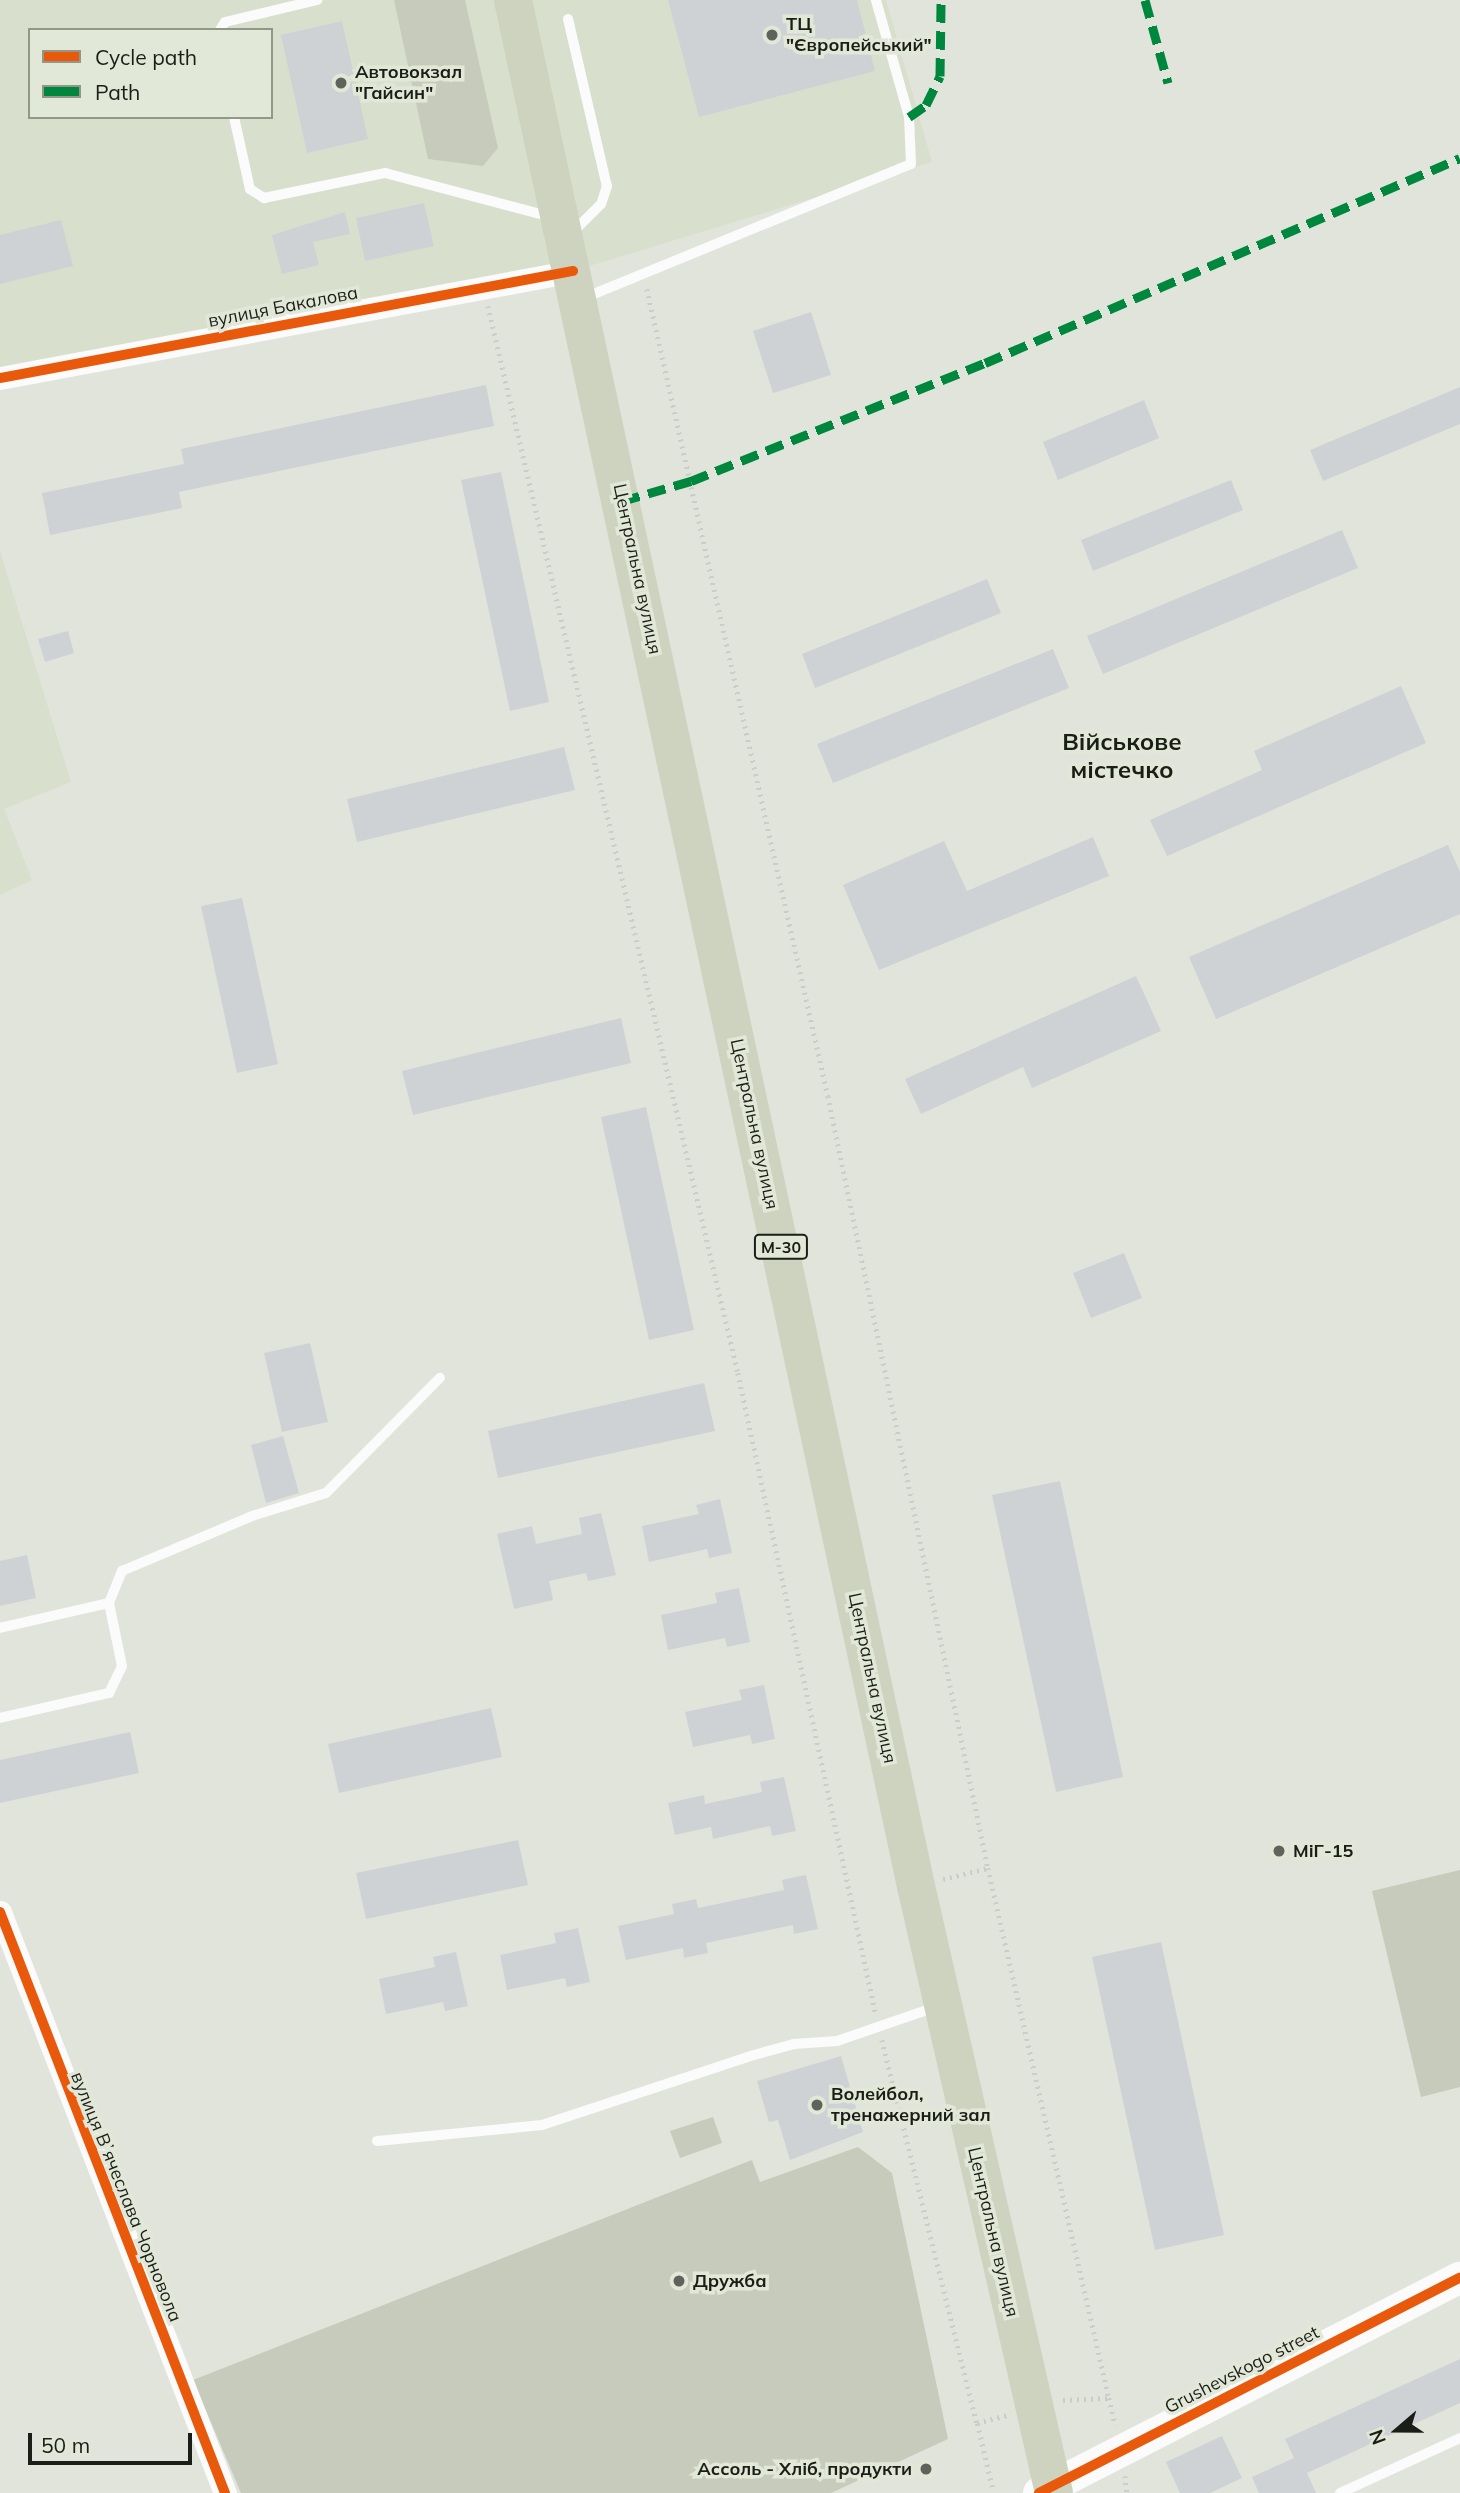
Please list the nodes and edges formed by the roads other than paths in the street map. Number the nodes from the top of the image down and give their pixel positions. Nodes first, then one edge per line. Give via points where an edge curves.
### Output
1 (317, 0) edge
2 (513, 0) edge
3 (876, 0) edge
4 (568, 19) dead end
5 (221, 28) edge
6 (234, 119) edge
7 (571, 258) junction
8 (0, 378) edge
9 (440, 1378) dead end
10 (109, 1603) junction
11 (0, 1628) edge
12 (0, 1718) edge
13 (0, 1912) edge
14 (942, 2004) junction
15 (377, 2141) dead end
16 (1460, 2278) edge
17 (1460, 2438) edge
18 (1048, 2491) edge
19 (225, 2493) edge
20 (1340, 2493) edge

1 - 5 lane via 225,22
2 - 7 highway, Центральна вулиця / М-30
3 - 7 lane via 909,117 911,164 643,271
4 - 7 lane via 607,186
6 - 7 lane via 250,189 264,198 385,173
7 - 8 street, вулиця Бакалова via 484,287
7 - 14 highway, Центральна вулиця / М-30
9 - 10 lane via 327,1493 252,1516 122,1571
10 - 11 lane
10 - 12 lane via 122,1666 109,1693
13 - 19 street, вулиця Вʼячеслава Чорновола
14 - 15 lane via 837,2041 780,2048 542,2125
14 - 18 highway, Центральна вулиця / М-30
16 - 18 street, Grushevskogo street
17 - 20 lane

